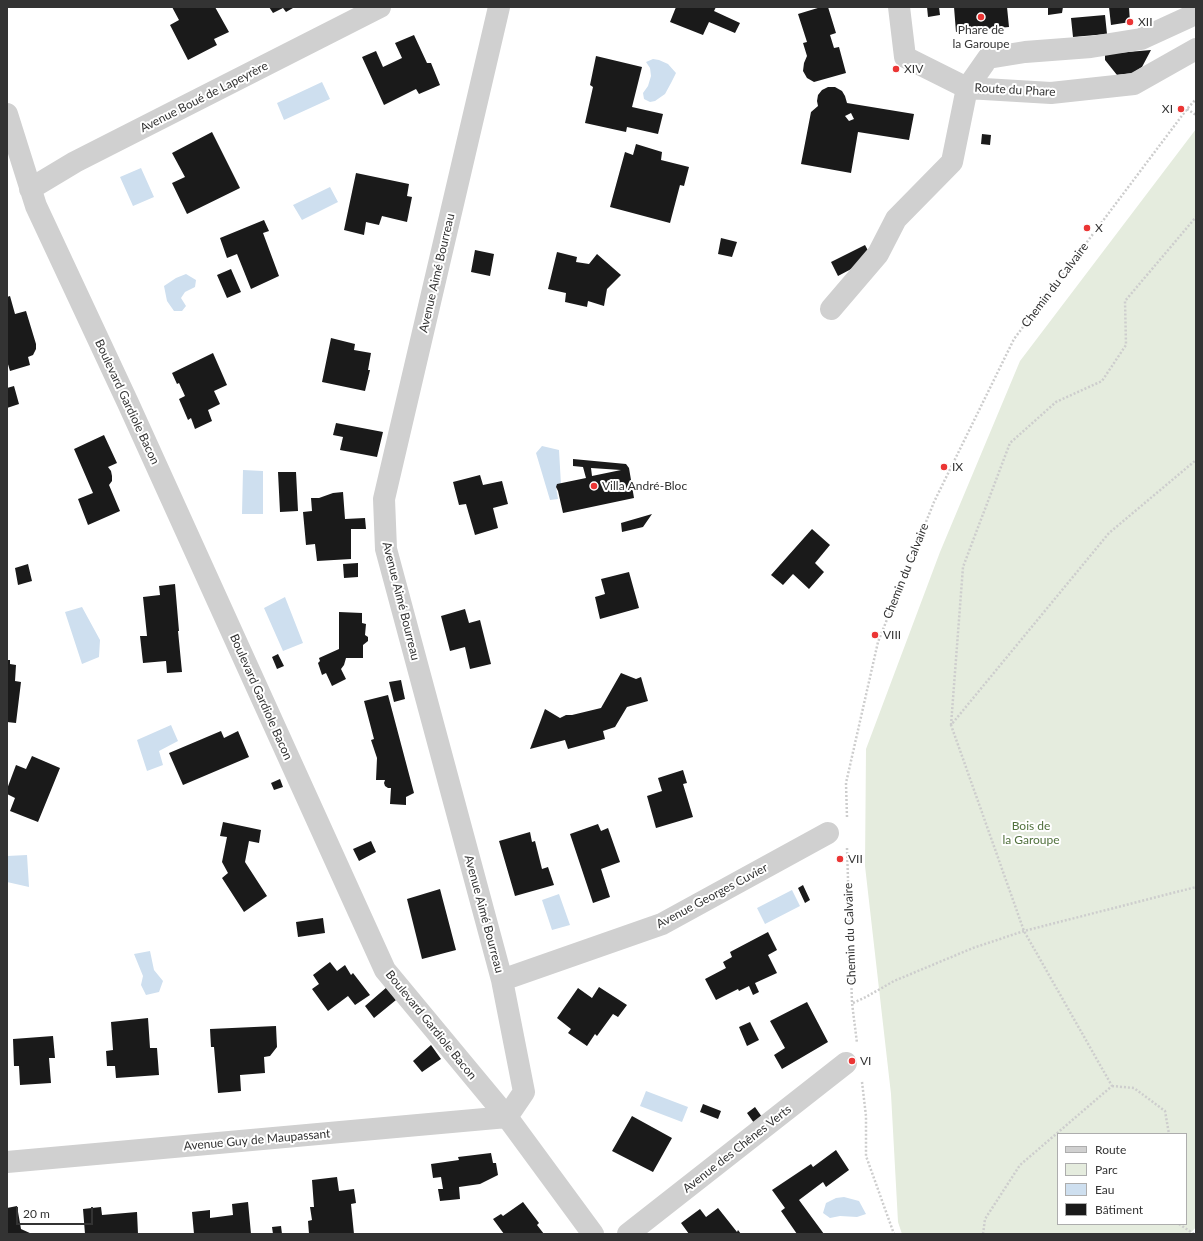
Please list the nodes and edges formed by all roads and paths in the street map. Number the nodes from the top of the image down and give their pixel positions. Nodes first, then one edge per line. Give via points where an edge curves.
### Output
1 (380, 7) edge
2 (499, 7) edge
3 (899, 7) edge
4 (1196, 12) edge
5 (1196, 49) edge
6 (967, 88) junction
7 (1196, 99) edge
8 (1187, 109) junction
9 (7, 114) edge
10 (1196, 115) edge
11 (30, 189) junction
12 (1196, 217) edge
13 (831, 309) dead end
14 (1196, 460) edge
15 (951, 725) junction
16 (846, 818) dead end
17 (837, 837) joint
18 (1196, 887) edge
19 (1024, 931) junction
20 (502, 980) junction
21 (852, 1003) junction
22 (855, 1063) junction
23 (1112, 1086) junction
24 (507, 1117) junction
25 (1057, 1133) edge
26 (1057, 1133) edge
27 (1170, 1133) edge
28 (7, 1162) edge
29 (1180, 1225) edge
30 (593, 1234) edge
31 (628, 1234) edge
32 (894, 1234) edge
33 (983, 1234) edge
34 (1194, 1234) edge

1 - 11 street, Avenue Boué de Lapeyrère via 75,162
2 - 20 street, Avenue Aimé Bourreau via 384,499 386,548
3 - 6 street, Route du Phare via 906,57
4 - 6 street via 1141,39 988,58
5 - 6 street, Route du Phare via 1134,84 1051,93
6 - 13 street via 952,162 896,219 878,254
7 - 8 path, Chemin du Calvaire
8 - 10 path
8 - 16 path, Chemin du Calvaire via 1014,339 934,502 878,642 846,783
9 - 11 street, Boulevard Gardiole Bacon
11 - 24 street, Boulevard Gardiole Bacon via 385,970
12 - 15 path via 1125,301 1126,345 1102,382 1056,402 1010,443 963,567
14 - 15 path via 1109,533
15 - 19 path
17 - 20 street, Avenue Georges Cuvier via 662,924
17 - 21 path, Chemin du Calvaire
18 - 19 path
19 - 21 path via 966,951 894,981
19 - 23 path
20 - 24 street, Avenue Aimé Bourreau via 524,1092
21 - 22 path, Chemin du Calvaire
22 - 31 street, Avenue des Chênes Verts
22 - 32 path, Chemin du Calvaire via 866,1116 866,1156
23 - 26 path
23 - 27 path via 1134,1088 1165,1112
24 - 28 street, Avenue Guy de Maupassant
24 - 30 street, Boulevard Gardiole Bacon
25 - 33 path via 1020,1165 986,1218
29 - 34 path

